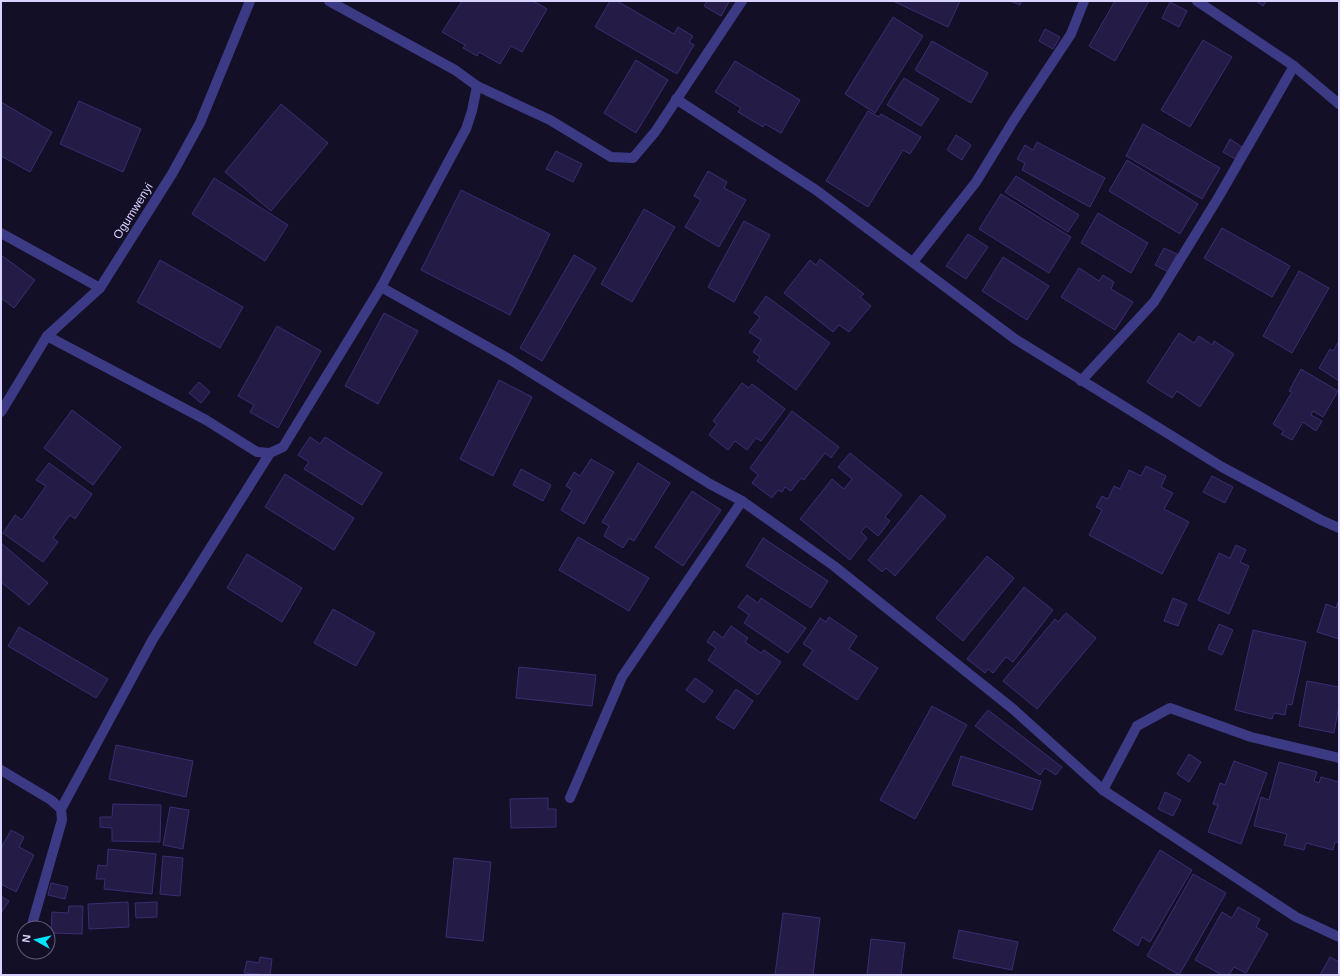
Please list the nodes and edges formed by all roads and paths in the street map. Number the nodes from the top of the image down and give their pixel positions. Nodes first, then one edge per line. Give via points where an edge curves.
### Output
1 (250, 1) edge
2 (329, 1) edge
3 (742, 1) edge
4 (1084, 1) edge
5 (1197, 1) edge
6 (1294, 66) junction
7 (477, 86) junction
8 (676, 99) junction
9 (1339, 104) edge
10 (1, 233) edge
11 (913, 262) junction
12 (381, 287) junction
13 (100, 288) junction
14 (47, 336) junction
15 (1081, 381) junction
16 (1, 412) edge
17 (270, 454) junction
18 (742, 500) junction
19 (1339, 528) edge
20 (1339, 758) edge
21 (1, 770) edge
22 (1103, 790) junction
23 (570, 798) dead end
24 (61, 809) junction
25 (33, 920) edge
26 (1339, 937) edge

1 - 13 street, Ogumwenyi via 200,123 172,174
2 - 7 street via 455,70
3 - 8 street
4 - 11 street via 1071,34 976,182
5 - 6 street
6 - 9 street
6 - 15 street via 1154,302
7 - 8 street via 550,120 611,157 633,158 655,132
7 - 12 street via 466,129
8 - 11 street via 816,190
10 - 13 street
11 - 15 street via 1015,339
12 - 17 street via 283,447
12 - 18 street via 510,359 710,484
13 - 14 street, Ogumwenyi
14 - 16 street, Ogumwenyi
14 - 17 street via 206,420 257,452
15 - 19 street via 1222,467
17 - 24 street via 153,638
18 - 22 street via 834,566 1013,709
18 - 23 street via 622,678
20 - 22 street via 1252,737 1170,708 1136,726
21 - 24 street via 51,800
22 - 26 street via 1296,917
24 - 25 street via 62,820

